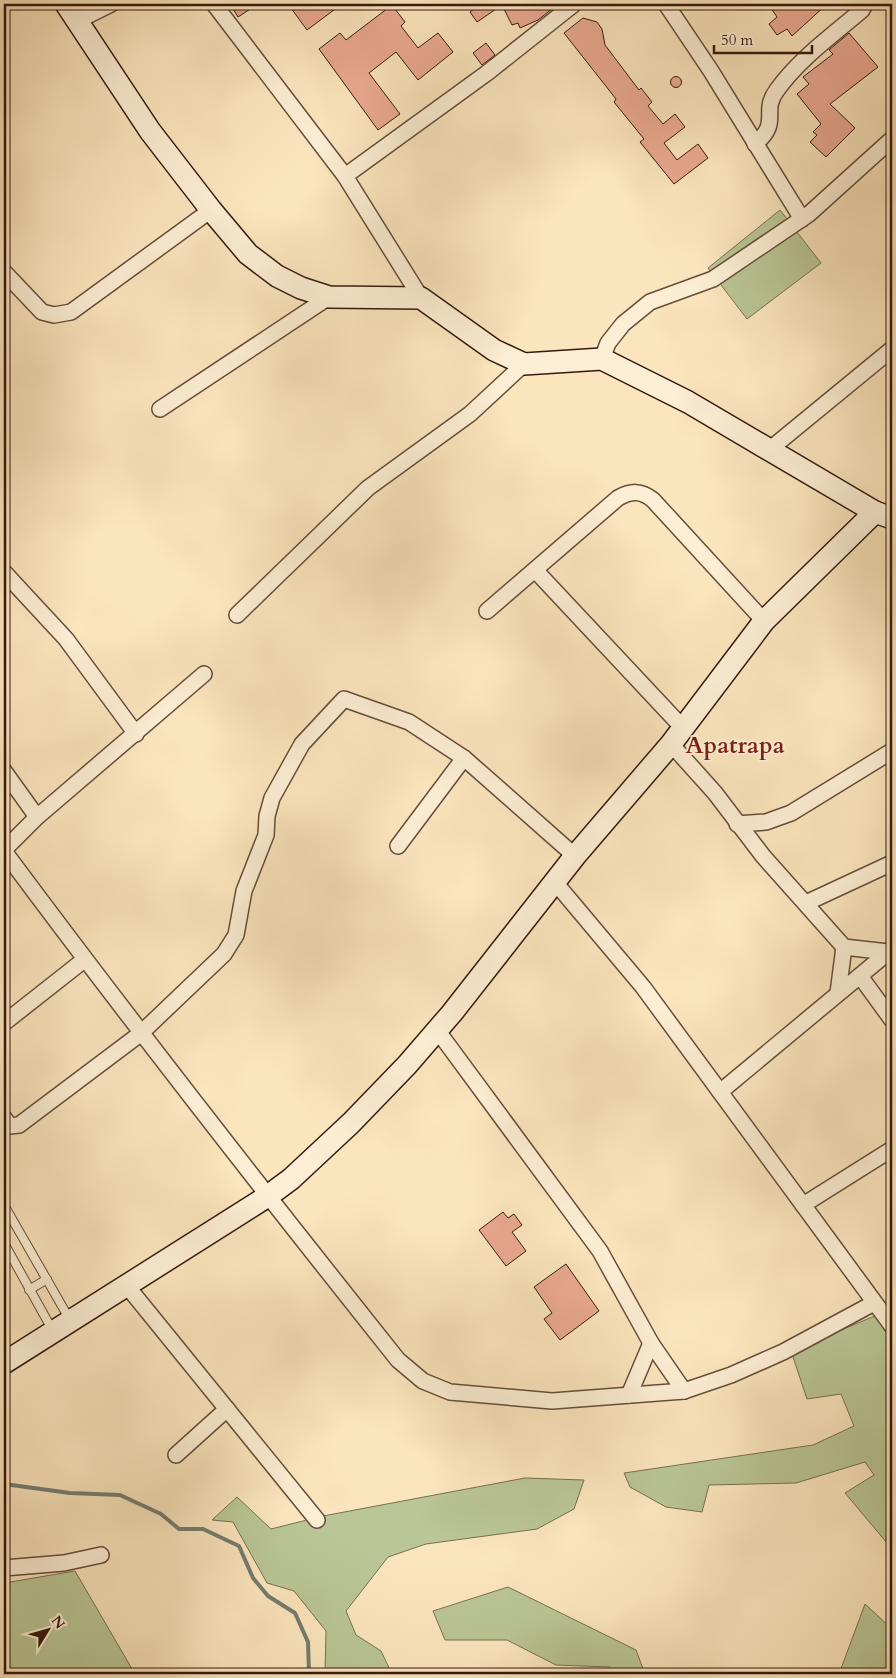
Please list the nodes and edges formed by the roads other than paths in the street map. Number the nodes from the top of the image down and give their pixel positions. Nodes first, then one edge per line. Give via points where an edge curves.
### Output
1 (111, 4) edge
2 (214, 4) edge
3 (574, 4) edge
4 (666, 4) edge
5 (865, 4) edge
6 (72, 12) edge
7 (892, 139) edge
8 (755, 144) junction
9 (345, 176) junction
10 (211, 210) junction
11 (802, 219) junction
12 (4, 272) edge
13 (328, 297) junction
14 (421, 298) junction
15 (892, 349) edge
16 (602, 359) junction
17 (524, 364) junction
18 (160, 409) dead end
19 (769, 450) junction
20 (884, 515) edge
21 (534, 570) junction
22 (4, 572) edge
23 (488, 611) dead end
24 (237, 616) dead end
25 (764, 621) junction
26 (204, 674) dead end
27 (136, 734) junction
28 (677, 736) junction
29 (892, 751) edge
30 (464, 758) junction
31 (4, 771) edge
32 (37, 817) junction
33 (737, 824) junction
34 (398, 846) dead end
35 (4, 850) edge
36 (575, 856) junction
37 (892, 863) edge
38 (554, 881) junction
39 (806, 903) junction
40 (844, 947) junction
41 (890, 950) edge
42 (84, 960) junction
43 (860, 976) junction
44 (838, 993) junction
45 (892, 1020) edge
46 (4, 1022) edge
47 (437, 1030) junction
48 (140, 1034) junction
49 (720, 1092) junction
50 (4, 1118) edge
51 (892, 1149) edge
52 (268, 1196) junction
53 (4, 1205) edge
54 (803, 1205) junction
55 (4, 1243) edge
56 (47, 1279) junction
57 (126, 1286) junction
58 (29, 1290) junction
59 (883, 1306) edge
60 (62, 1326) junction
61 (892, 1326) edge
62 (651, 1343) junction
63 (4, 1363) edge
64 (684, 1391) junction
65 (629, 1395) junction
66 (227, 1409) junction
67 (176, 1454) dead end
68 (317, 1520) dead end
69 (101, 1555) dead end
70 (4, 1568) edge

1 - 6 street
2 - 9 street
3 - 9 street via 487,73
4 - 8 street
5 - 8 street via 786,78 771,99 770,126 765,136
6 - 10 street via 150,131
7 - 11 street
8 - 11 street
9 - 14 street
10 - 12 street via 71,312 54,315 42,312
10 - 13 street via 248,254 276,276
11 - 16 street via 713,279 650,302 623,324 608,343
13 - 14 street
13 - 18 street
14 - 17 street via 494,350
15 - 19 street
16 - 17 street
16 - 19 street via 688,402
17 - 24 street via 470,414 368,488
19 - 20 street
20 - 25 street
21 - 23 street
21 - 25 street via 618,498 636,491 653,500
21 - 28 street
22 - 27 street via 66,639
25 - 28 street
26 - 27 street
27 - 32 street
28 - 33 street
28 - 36 street
29 - 33 street via 791,814 766,822
30 - 34 street
30 - 36 street
30 - 48 street via 409,722 348,699 341,701 302,744 272,798 266,835 244,891 236,935 224,954
31 - 32 street
32 - 35 street
33 - 39 street
35 - 42 street
36 - 38 street
37 - 39 street
38 - 47 street
38 - 49 street via 643,987
39 - 40 street
40 - 41 street
40 - 44 street
41 - 43 street
42 - 46 street
42 - 48 street
43 - 44 street
43 - 45 street
44 - 49 street
47 - 52 street via 351,1123
47 - 62 street via 600,1251
48 - 50 street via 19,1125 10,1126
48 - 52 street
49 - 54 street
51 - 54 street
52 - 57 street
52 - 65 street via 398,1360 423,1381 450,1392 552,1401
53 - 56 lane
54 - 59 street
55 - 58 lane
56 - 58 lane
56 - 60 lane
57 - 60 street
57 - 66 street
58 - 60 lane
59 - 61 street
59 - 64 street via 731,1375
60 - 63 street
62 - 64 street
62 - 65 street
64 - 65 street
66 - 67 street
66 - 68 street
69 - 70 street via 64,1563

